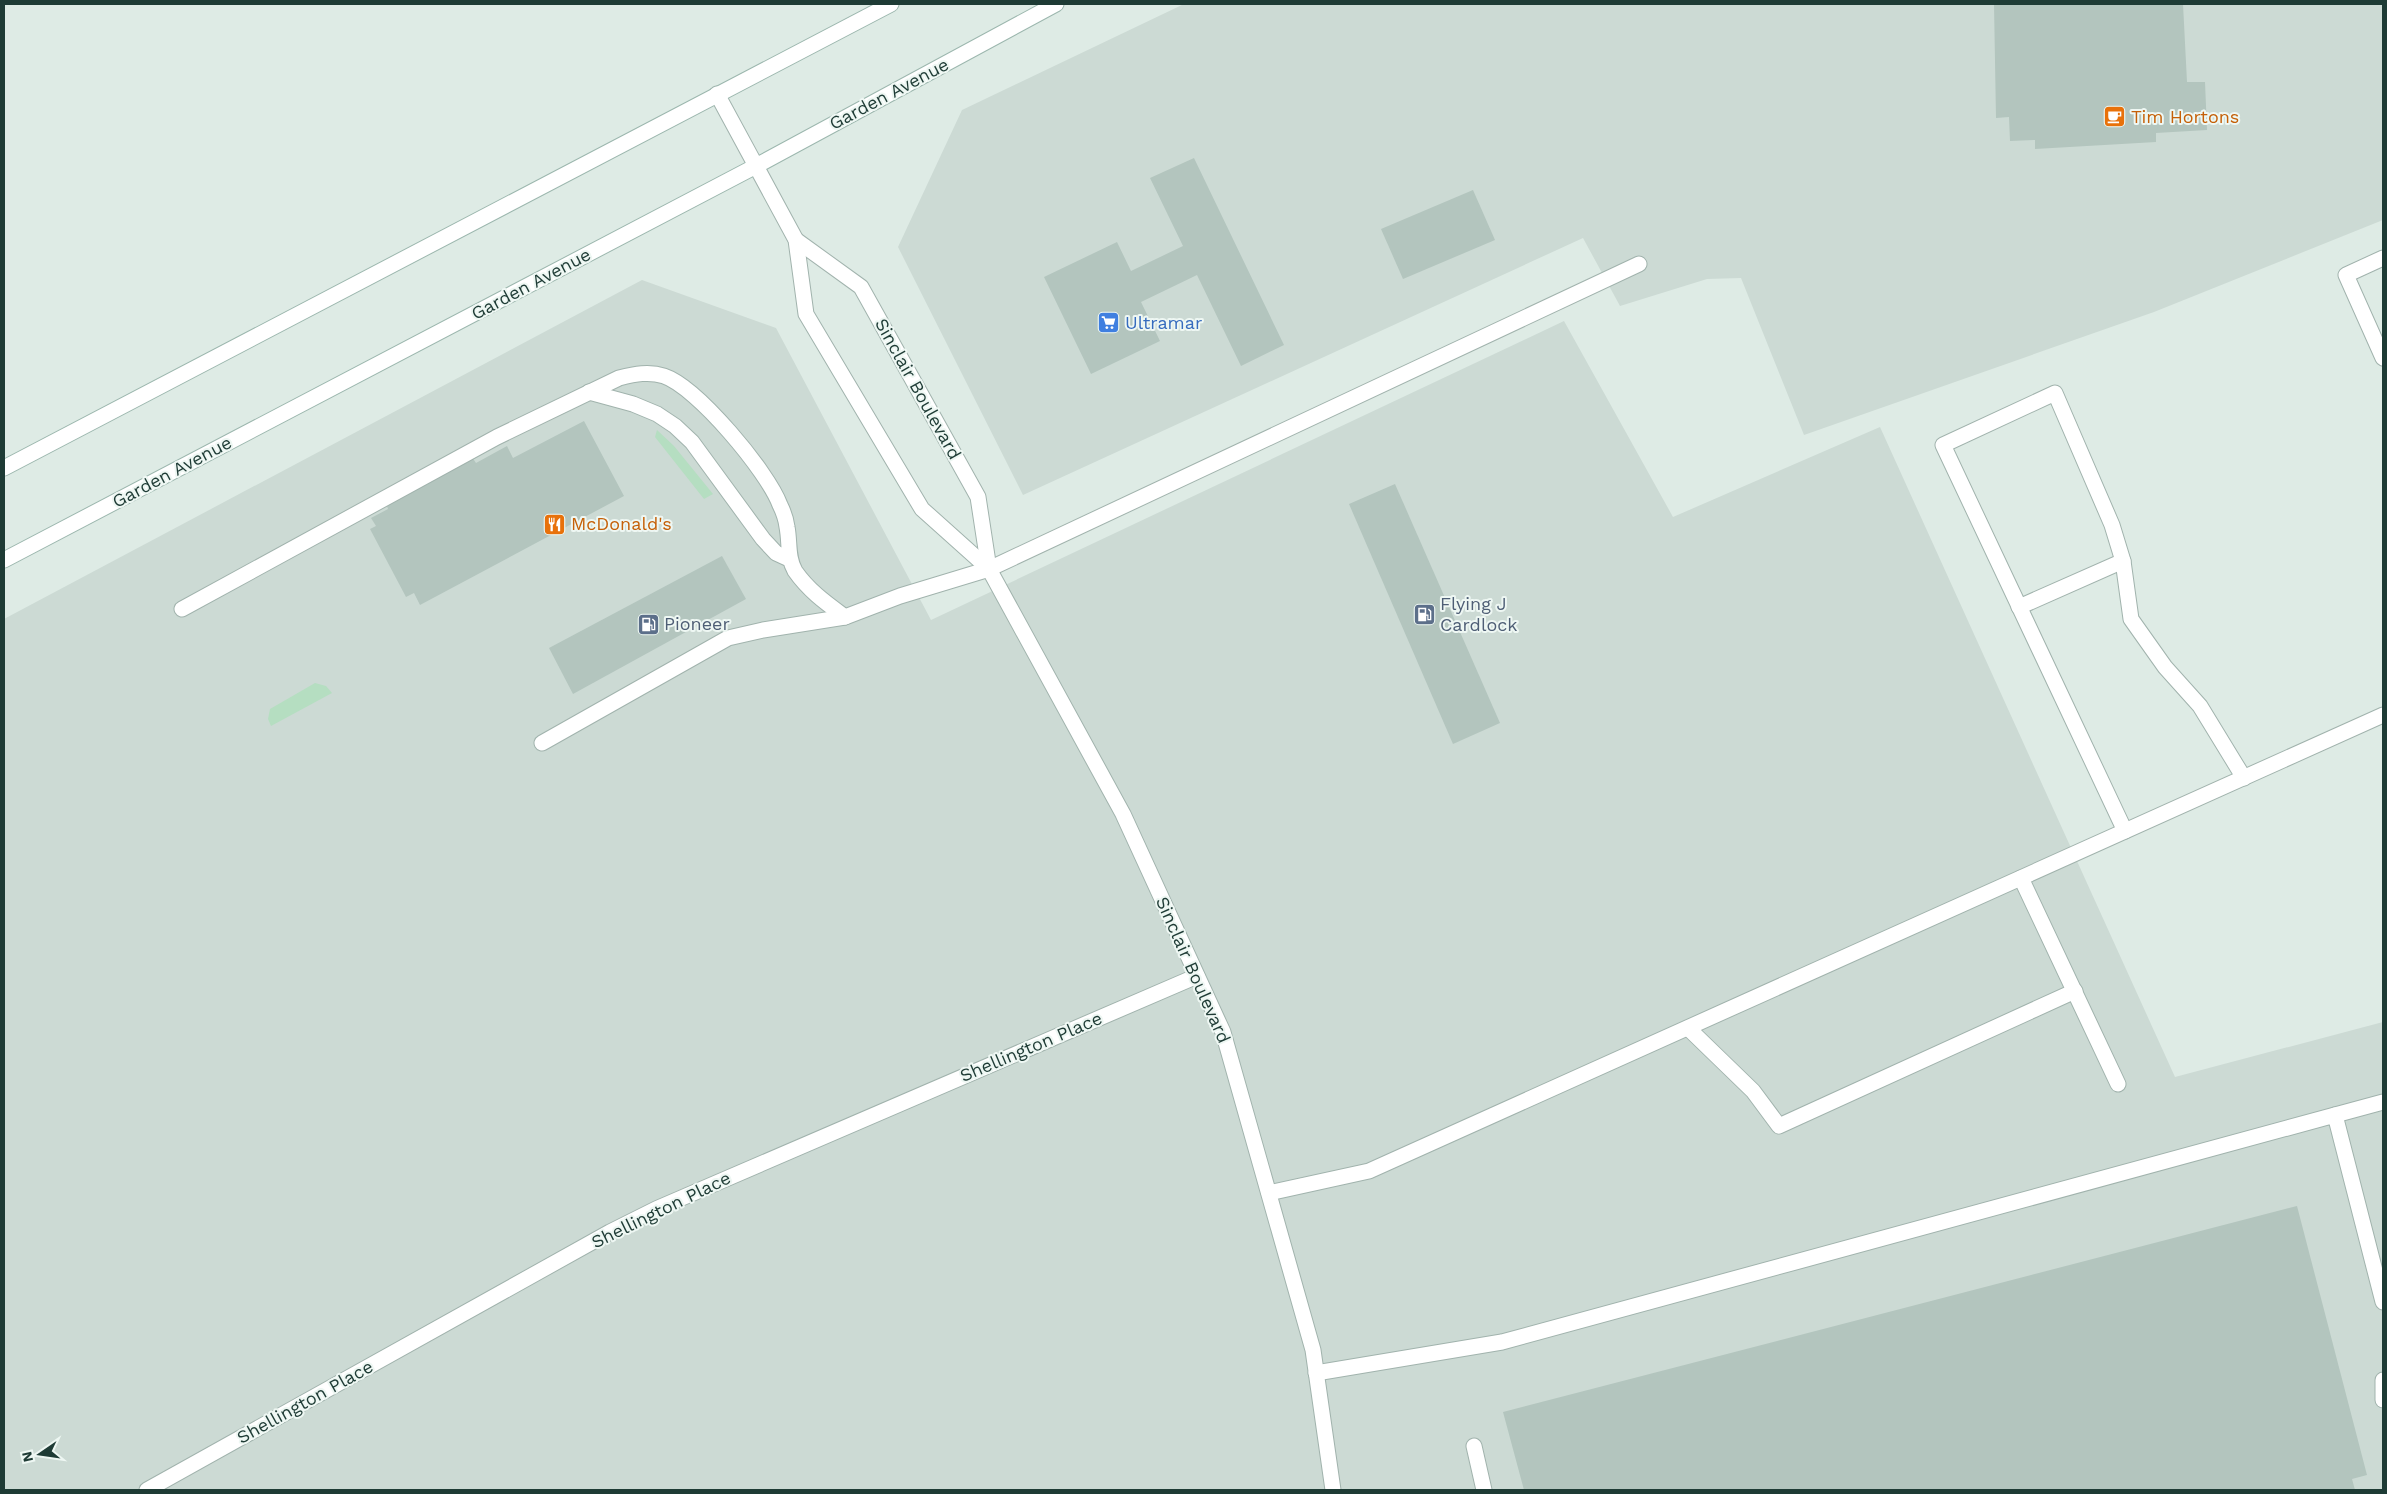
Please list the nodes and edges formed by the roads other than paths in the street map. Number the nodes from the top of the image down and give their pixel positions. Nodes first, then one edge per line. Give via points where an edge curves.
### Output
1 (891, 4) edge
2 (1056, 4) edge
3 (717, 94) junction
4 (756, 166) junction
5 (796, 240) junction
6 (2383, 258) edge
7 (1639, 264) dead end
8 (2383, 358) edge
9 (589, 392) junction
10 (4, 468) edge
11 (789, 559) junction
12 (4, 560) edge
13 (2123, 561) junction
14 (989, 569) junction
15 (2019, 607) junction
16 (182, 609) dead end
17 (845, 617) junction
18 (2383, 715) edge
19 (542, 743) dead end
20 (2244, 778) junction
21 (2125, 831) junction
22 (2021, 878) junction
23 (1197, 976) junction
24 (2075, 992) junction
25 (1688, 1028) junction
26 (2118, 1084) dead end
27 (2383, 1102) edge
28 (2334, 1115) junction
29 (1269, 1193) junction
30 (2383, 1302) edge
31 (1316, 1373) junction
32 (2383, 1380) edge
33 (2383, 1400) edge
34 (1474, 1446) dead end
35 (147, 1490) edge
36 (1333, 1490) edge
37 (1484, 1490) edge

1 - 3 street
2 - 4 street, Garden Avenue
3 - 4 street, Sinclair Boulevard
3 - 10 street
4 - 5 street, Sinclair Boulevard
4 - 12 street, Garden Avenue
5 - 14 street, Sinclair Boulevard via 806,314 922,509
5 - 14 street, Sinclair Boulevard via 861,287 978,496
6 - 8 street via 2346,275
7 - 14 street
9 - 11 street via 633,404 675,426 692,442 763,539 776,553
9 - 11 street via 641,372 664,376 701,400 770,484 787,525
9 - 16 street via 497,437
11 - 17 street via 814,595
13 - 15 street
13 - 15 street via 2112,525 2055,393 1943,445
13 - 20 street via 2131,620 2164,667 2200,706
14 - 17 street via 900,596
14 - 23 street, Sinclair Boulevard via 1123,814
15 - 21 street
17 - 19 street via 728,638
18 - 20 street
20 - 21 street
21 - 22 street
22 - 24 street
22 - 25 street
23 - 29 street, Sinclair Boulevard via 1223,1032
23 - 35 street, Shellington Place via 656,1209
24 - 25 street via 1779,1126 1753,1091
24 - 26 street
25 - 29 street via 1369,1171
27 - 28 street
28 - 30 street
28 - 31 street via 1502,1342
29 - 31 street, Sinclair Boulevard via 1313,1350
31 - 36 street, Sinclair Boulevard
32 - 33 street
34 - 37 street

